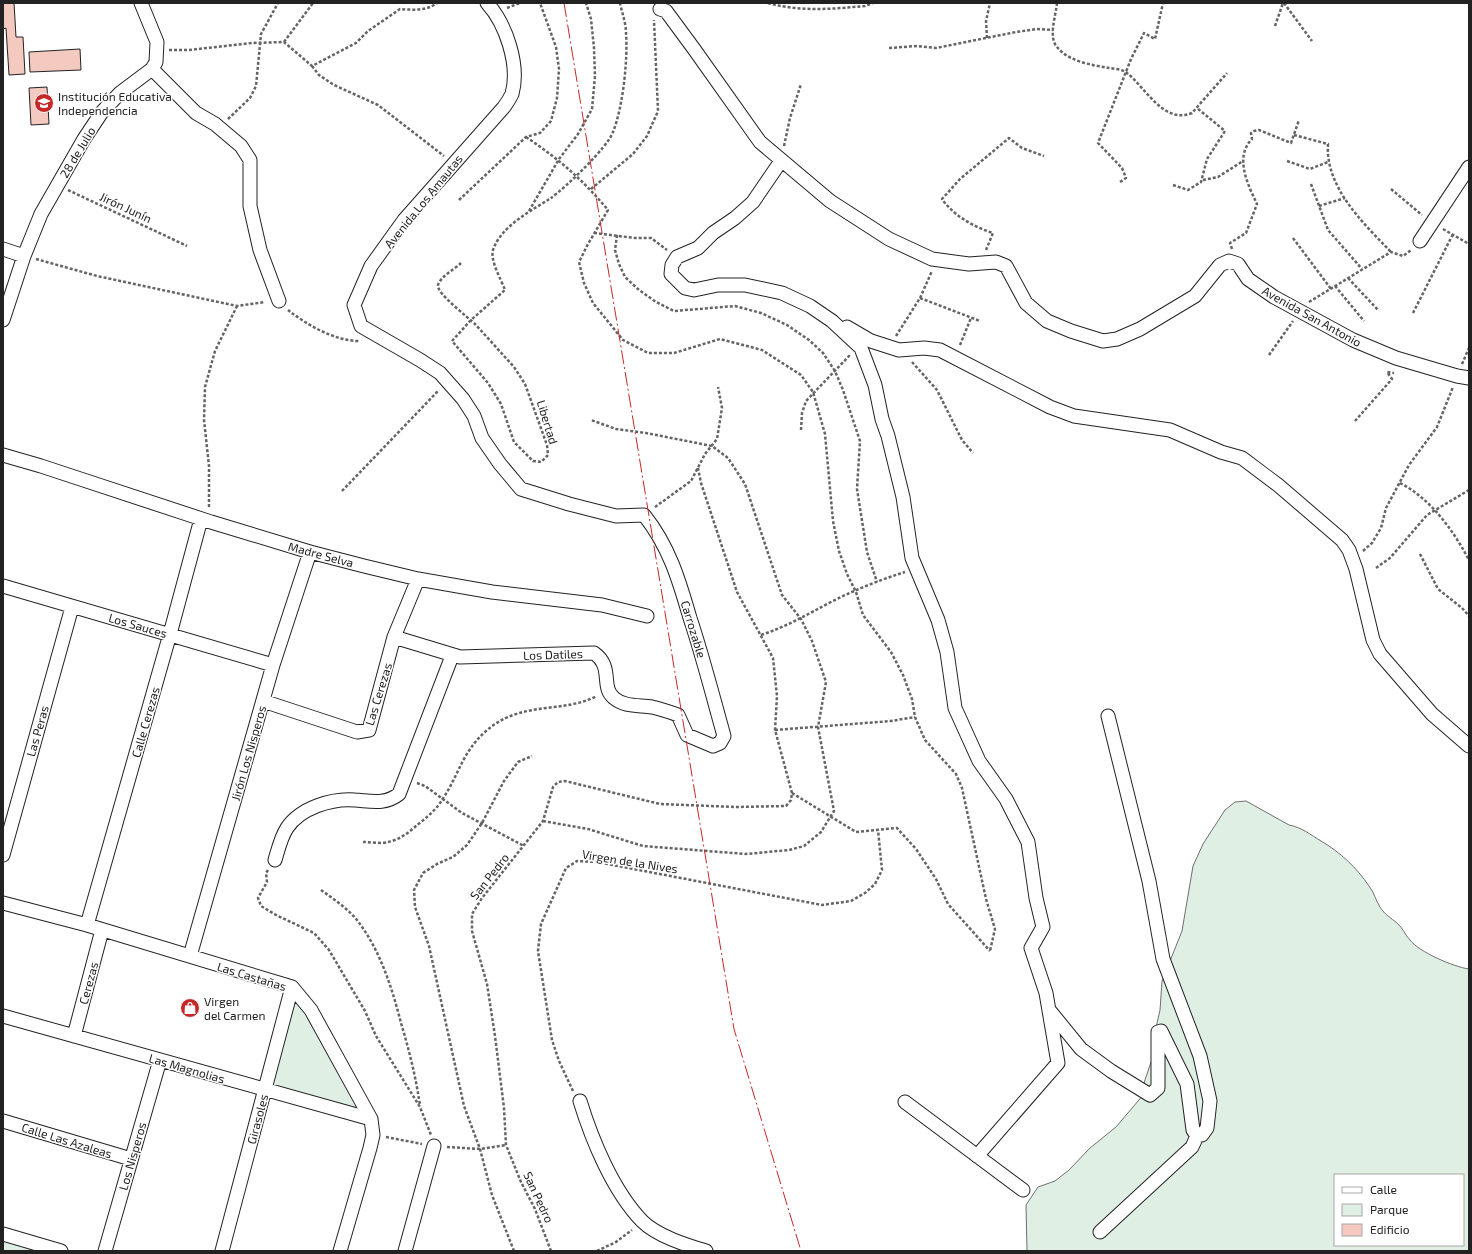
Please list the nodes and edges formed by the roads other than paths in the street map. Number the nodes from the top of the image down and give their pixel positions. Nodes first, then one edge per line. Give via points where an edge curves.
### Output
1 (142, 3) edge
2 (487, 3) edge
3 (660, 9) road end
4 (152, 69) junction
5 (781, 161) junction
6 (1467, 174) edge
7 (1420, 241) road end
8 (3, 249) edge
9 (24, 256) junction
10 (279, 301) road end
11 (810, 306) junction
12 (3, 320) edge
13 (1463, 377) edge
14 (3, 455) edge
15 (644, 515) joint
16 (206, 520) junction
17 (310, 552) junction
18 (418, 579) junction
19 (3, 586) edge
20 (72, 607) junction
21 (648, 616) dead end
22 (170, 634) junction
23 (394, 637) junction
24 (452, 656) junction
25 (273, 665) junction
26 (609, 691) joint
27 (263, 701) junction
28 (1108, 716) dead end
29 (1469, 746) edge
30 (3, 855) edge
31 (275, 860) road end
32 (3, 903) edge
33 (87, 925) junction
34 (102, 930) junction
35 (190, 956) junction
36 (292, 987) junction
37 (1049, 1010) junction
38 (3, 1016) edge
39 (74, 1036) junction
40 (160, 1060) junction
41 (265, 1090) junction
42 (580, 1101) road end
43 (906, 1102) dead end
44 (371, 1119) junction
45 (3, 1121) edge
46 (1197, 1136) junction
47 (434, 1146) road end
48 (977, 1156) junction
49 (131, 1159) junction
50 (1023, 1190) dead end
51 (1100, 1232) dead end
52 (3, 1234) edge
53 (61, 1251) edge
54 (105, 1251) edge
55 (222, 1251) edge
56 (340, 1251) edge
57 (405, 1251) edge
58 (706, 1251) edge

1 - 4 street via 157,42 156,62
2 - 15 street, Avenida Los Amautas via 500,20 509,43 513,75 511,95 504,108 404,220 371,266 354,305 361,326 440,373 474,416 482,438 521,489 616,516
3 - 5 street via 666,11 760,142
4 - 9 street, 28 de Julio via 120,93 102,112 41,214
4 - 10 street via 196,113 220,128 241,146 250,160 250,206 260,250
5 - 11 street via 753,202 698,248 677,257 672,265 671,274 685,288 694,290 718,285 745,285 782,293
5 - 13 street, Avenida San Antonio via 830,201 889,239 932,259 969,264 996,262 1006,266 1026,303 1047,321 1071,331 1103,341 1117,339 1140,329 1195,296 1220,265 1231,262 1238,264 1248,279 1274,297 1353,340 1386,355
6 - 7 street
8 - 9 street
9 - 12 street, 28 de Julio
11 - 29 street via 871,341 894,348 940,350 1050,407 1074,416 1170,430 1242,458 1342,540 1356,569 1373,640 1380,654 1432,714
11 - 37 street via 832,321 861,348 875,385 904,497 912,558 938,620 947,652 955,708 979,761 1006,799 1028,842 1043,927 1031,948
14 - 16 street, Madre Selva
15 - 26 street, Carrozable via 658,532 678,576 724,736 720,743 713,746 687,735 678,715 652,707 620,703 612,698
16 - 17 street, Madre Selva
16 - 22 street, Calle Cerezas
17 - 18 street, Madre Selva
17 - 25 street, Jirón Los Nisperos
18 - 21 street, Madre Selva via 492,592 602,605
18 - 23 street, Las Cerezas
19 - 20 street, Los Sauces
20 - 22 street, Los Sauces
20 - 30 street, Las Peras
22 - 25 street, Los Sauces
22 - 33 street, Calle Cerezas
23 - 24 street, Los Datiles
23 - 27 street, Las Cerezas via 369,730 357,732
24 - 26 street, Los Datiles via 594,653 602,658 606,667
24 - 31 street via 399,794 392,800 383,802 354,800 321,804 304,812 287,828
25 - 27 street, Jirón Los Nisperos
27 - 35 street, Jirón Los Nisperos
28 - 46 street via 1164,959 1200,1056 1210,1101 1207,1128 1202,1135
32 - 33 street, Las Castañas
33 - 34 street, Las Castañas
34 - 35 street, Las Castañas
34 - 39 street, Cerezas
35 - 36 street, Las Castañas
36 - 41 street, Girasoles
36 - 44 street, Las Castañas via 311,1010
37 - 46 street via 1081,1049 1150,1095 1158,1088 1158,1032 1161,1031 1187,1084 1193,1130
37 - 48 street via 1058,1063
38 - 39 street, Las Magnolias
39 - 40 street, Las Magnolias
40 - 41 street, Las Magnolias
40 - 49 street, Los Nisperos
41 - 44 street, Las Magnolias
41 - 55 street, Girasoles
42 - 58 street via 602,1157 619,1188 643,1222 670,1238
43 - 48 street
44 - 56 street, Las Castañas via 372,1141
45 - 49 street, Calle Las Azaleas
46 - 51 street via 1192,1147
47 - 57 street
48 - 50 street
49 - 54 street, Los Nisperos
52 - 53 street

